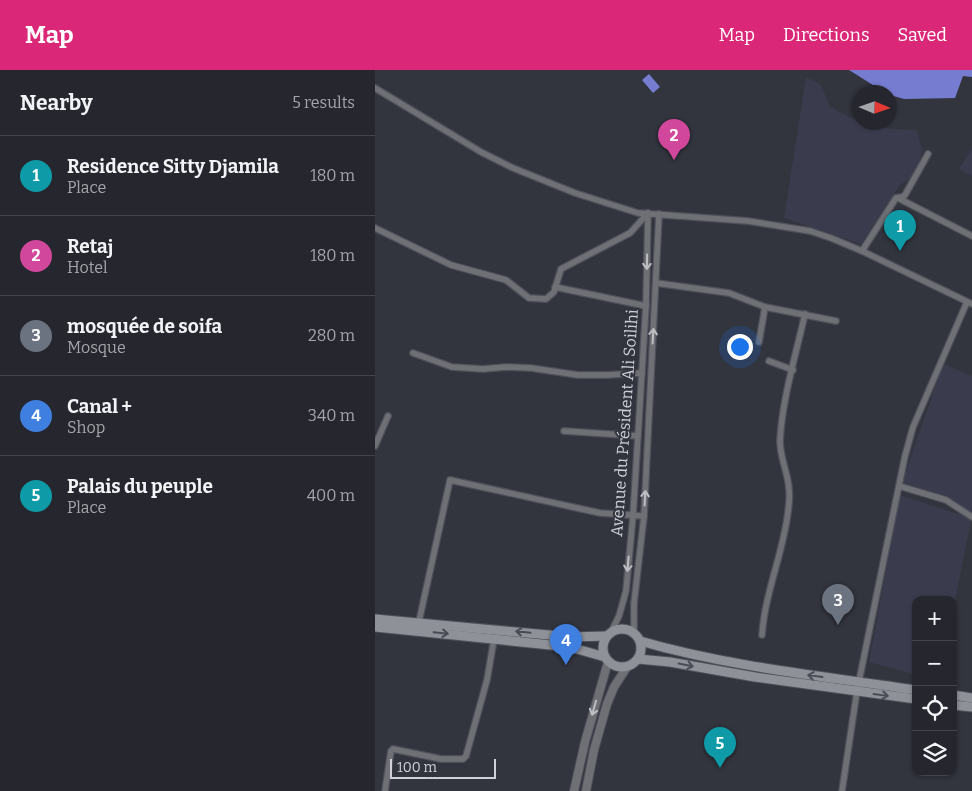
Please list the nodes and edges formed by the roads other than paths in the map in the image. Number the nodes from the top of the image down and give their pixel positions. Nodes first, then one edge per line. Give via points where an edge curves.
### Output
1 (375, 88) edge
2 (927, 154) dead end
3 (898, 198) junction
4 (650, 213) junction
5 (659, 214) junction
6 (375, 228) edge
7 (972, 236) edge
8 (862, 251) junction
9 (656, 282) junction
10 (555, 287) junction
11 (970, 303) edge
12 (646, 306) junction
13 (765, 307) junction
14 (805, 314) junction
15 (836, 321) dead end
16 (759, 342) dead end
17 (413, 353) dead end
18 (769, 361) dead end
19 (793, 370) junction
20 (642, 373) junction
21 (388, 416) dead end
22 (564, 431) dead end
23 (638, 436) junction
24 (375, 446) edge
25 (899, 486) junction
26 (633, 516) junction
27 (644, 516) junction
28 (972, 517) edge
29 (375, 619) edge
30 (418, 626) junction
31 (375, 627) edge
32 (609, 634) junction
33 (762, 634) dead end
34 (637, 637) junction
35 (495, 639) junction
36 (638, 659) junction
37 (606, 660) junction
38 (627, 667) junction
39 (860, 681) junction
40 (912, 689) edge
41 (857, 691) junction
42 (957, 696) edge
43 (972, 698) edge
44 (912, 699) edge
45 (957, 705) edge
46 (972, 707) edge
47 (385, 791) edge
48 (574, 791) edge
49 (586, 791) edge
50 (842, 791) edge

1 - 4 street via 513,168 612,206
2 - 3 street via 905,195
3 - 7 street
3 - 8 street
4 - 5 street
4 - 10 street via 630,233 561,269
4 -> 12 street, Avenue du Président Ali Soilihi
5 - 8 street via 796,228
5 - 9 street, Avenue du Président Ali Soilihi
6 - 10 street via 451,266 506,280 529,298 546,299
8 - 11 street
9 - 13 street via 729,294
27 -> 9 street, Avenue du Président Ali Soilihi
10 - 12 street
11 - 25 street via 913,427
12 - 20 street, Avenue du Président Ali Soilihi
13 - 14 street
13 - 16 street
14 - 15 street
14 - 19 street
17 - 20 street via 452,367 531,368 578,375
18 - 19 street
19 - 33 street via 780,442 789,490 788,513 780,555 768,592
20 - 23 street, Avenue du Président Ali Soilihi
21 - 24 street
22 - 23 street
23 - 26 street, Avenue du Président Ali Soilihi
25 - 28 street via 946,500
25 - 39 street
26 - 27 street
26 - 30 street via 600,513 450,480
26 -> 32 street, Avenue du Président Ali Soilihi via 626,591 619,616
27 - 34 street, Avenue du Président Ali Soilihi via 633,603
29 - 30 main road
30 - 31 main road
32 -> 30 main road via 571,637
30 -> 35 main road
32 - 34 main road via 623,629
32 - 37 main road via 603,646
34 - 36 main road via 641,650
39 -> 34 main road via 692,655
35 - 37 main road via 570,647
35 - 47 street via 467,756 463,759 441,759 393,749
36 - 38 main road
36 -> 41 main road
37 - 38 main road via 617,667
37 -> 48 street
38 - 49 street via 607,704
39 - 40 main road
39 - 41 street
41 -> 44 main road
41 - 50 street
42 - 43 main road
45 - 46 main road

